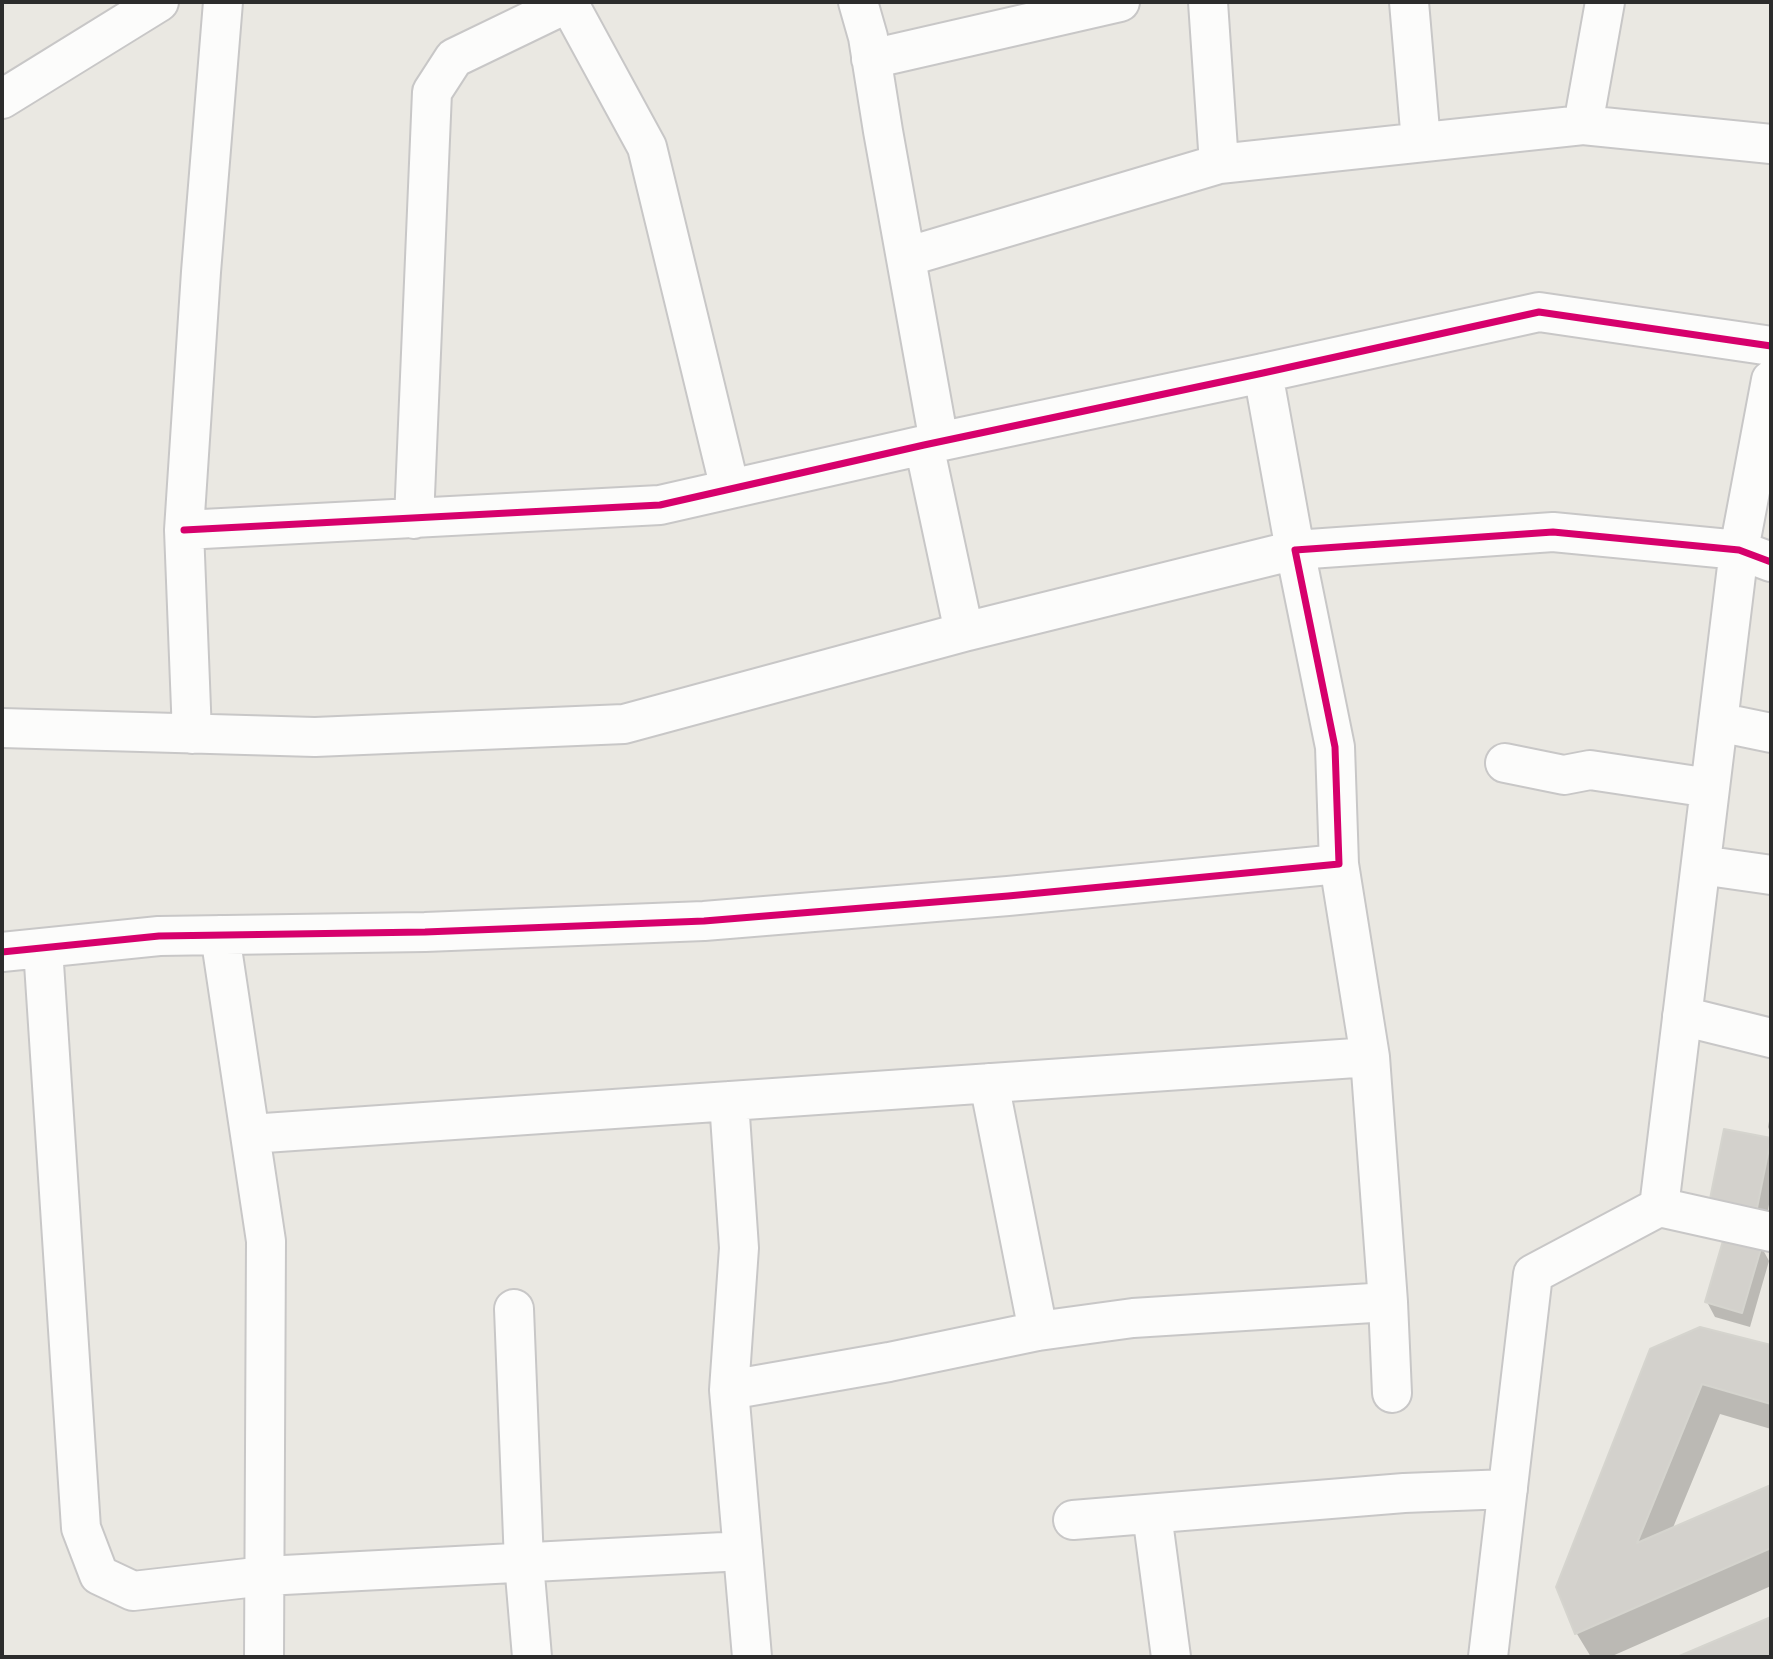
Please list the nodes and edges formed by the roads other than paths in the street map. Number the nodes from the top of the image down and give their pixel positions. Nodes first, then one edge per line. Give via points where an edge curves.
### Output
1 (159, 2) edge
2 (223, 2) edge
3 (568, 2) edge
4 (858, 2) edge
5 (1120, 2) edge
6 (1208, 2) edge
7 (1409, 2) edge
8 (1605, 2) edge
9 (871, 58) junction
10 (2, 99) edge
11 (1583, 125) junction
12 (1421, 142) junction
13 (1771, 144) edge
14 (1219, 164) junction
15 (906, 257) junction
16 (1771, 346) edge
17 (1262, 373) junction
18 (1771, 380) edge
19 (932, 443) junction
20 (730, 489) junction
21 (414, 519) junction
22 (184, 530) junction
23 (1295, 550) junction
24 (1755, 556) edge
25 (964, 632) junction
26 (1718, 722) junction
27 (2, 728) edge
28 (1771, 733) edge
29 (192, 734) junction
30 (1505, 763) dead end
31 (1710, 788) junction
32 (1339, 864) junction
33 (1701, 865) junction
34 (1771, 875) edge
35 (220, 935) junction
36 (43, 948) junction
37 (2, 952) edge
38 (1682, 1016) junction
39 (1771, 1038) edge
40 (1370, 1057) junction
41 (989, 1083) junction
42 (729, 1101) junction
43 (250, 1135) junction
44 (1659, 1207) junction
45 (1771, 1232) edge
46 (1388, 1302) junction
47 (514, 1309) dead end
48 (1038, 1331) junction
49 (729, 1390) junction
50 (1392, 1393) dead end
51 (1508, 1489) junction
52 (1152, 1514) junction
53 (1073, 1520) dead end
54 (743, 1551) junction
55 (524, 1563) junction
56 (265, 1576) junction
57 (264, 1657) edge
58 (532, 1657) edge
59 (752, 1657) edge
60 (1171, 1657) edge
61 (1488, 1657) edge

1 - 10 street
2 - 22 street
3 - 20 street via 647,147
3 - 21 street via 453,58 432,92
4 - 9 street
5 - 9 street
6 - 14 street
7 - 12 street
8 - 11 street
9 - 15 street
11 - 12 street
11 - 13 street
12 - 14 street
14 - 15 street
15 - 19 street
16 - 17 street via 1539,312
17 - 19 street
17 - 23 street
18 - 24 street
19 - 20 street
19 - 25 street
20 - 21 street via 660,505
21 - 22 street
22 - 29 street
23 - 24 street via 1553,532
23 - 25 street
23 - 32 street via 1335,747
24 - 26 street
25 - 29 street via 624,724 315,737
26 - 28 street
26 - 31 street
27 - 29 street
30 - 31 street via 1564,775 1590,770
31 - 33 street
32 - 35 street via 704,922
32 - 40 street
33 - 34 street
33 - 38 street
35 - 36 street
35 - 43 street
36 - 37 street
36 - 56 street via 81,1528 99,1575 133,1591
38 - 39 street
38 - 44 street
40 - 41 street
40 - 46 street
41 - 42 street
41 - 48 street
42 - 43 street
42 - 49 street via 739,1248
43 - 56 street via 266,1241
44 - 45 street
44 - 51 street via 1533,1274
46 - 48 street via 1133,1318
46 - 50 street
47 - 55 street
48 - 49 street
49 - 54 street
51 - 52 street
51 - 61 street
52 - 53 street
52 - 60 street
54 - 55 street
54 - 59 street
55 - 56 street
55 - 58 street
56 - 57 street

